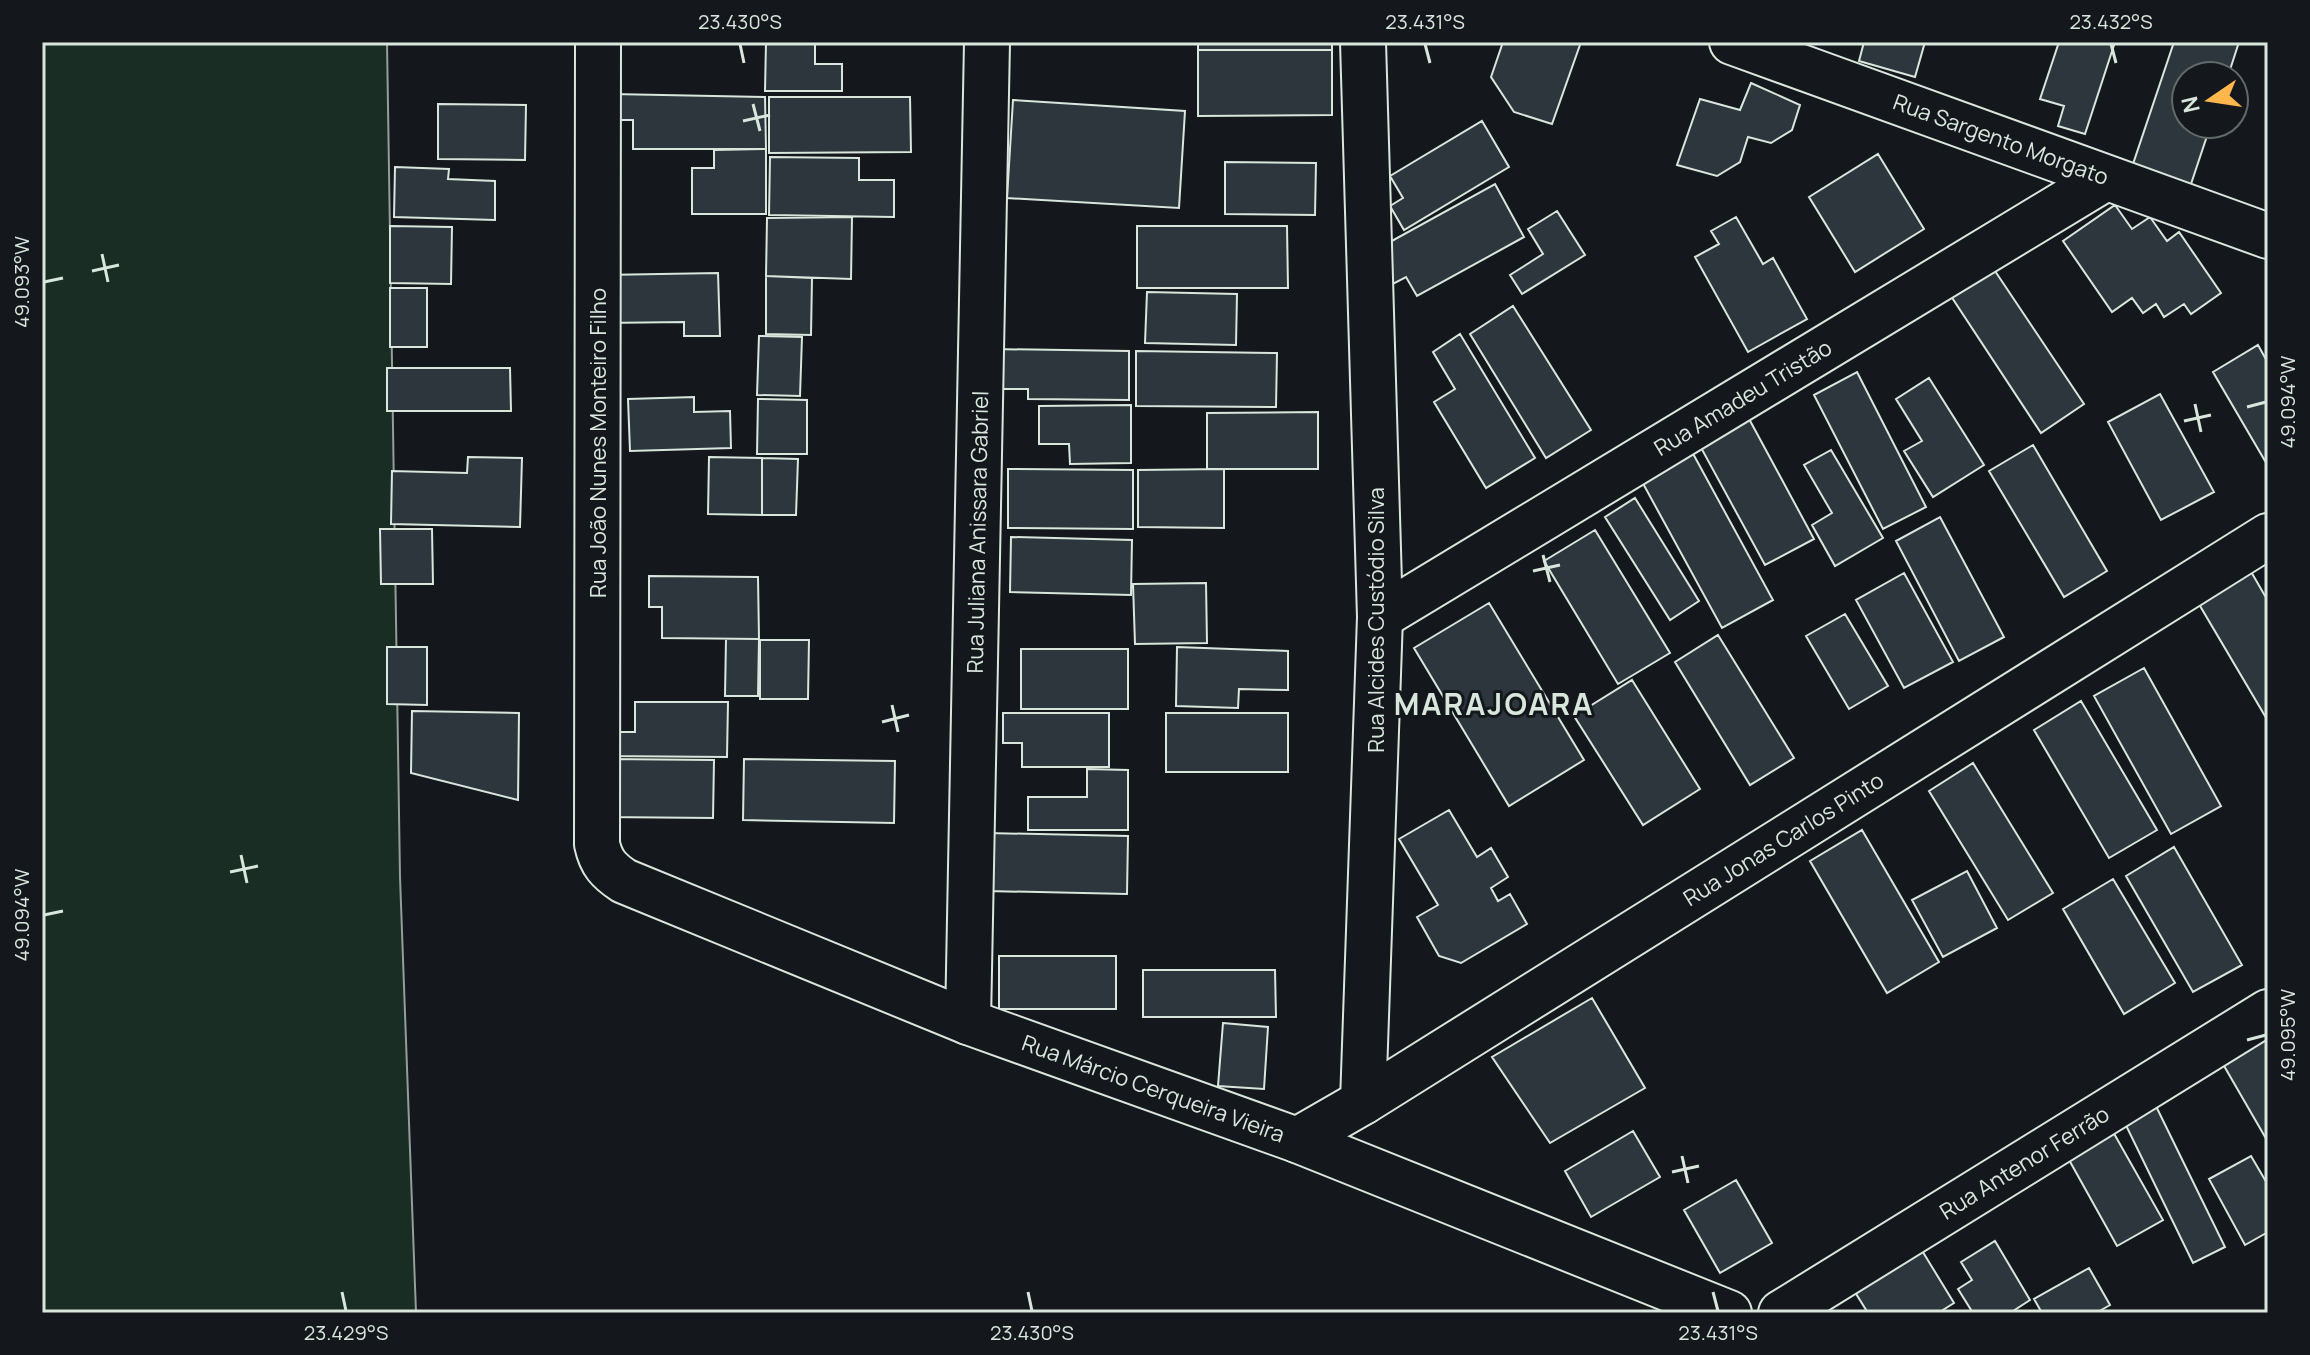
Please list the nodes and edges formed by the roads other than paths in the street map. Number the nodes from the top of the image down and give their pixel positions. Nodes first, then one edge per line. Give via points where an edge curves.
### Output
1 (598, 42) edge
2 (987, 42) edge
3 (1363, 42) edge
4 (1732, 42) edge
5 (2106, 178) junction
6 (2268, 236) edge
7 (2268, 536) edge
8 (1380, 617) junction
9 (597, 844) joint
10 (2268, 1012) edge
11 (968, 1022) junction
12 (1363, 1102) junction
13 (1297, 1140) junction
14 (1663, 1302) edge
15 (1729, 1313) edge
16 (1781, 1313) edge

1 - 9 street, Rua João Nunes Monteiro Filho
2 - 11 street, Rua Juliana Anissara Gabriel
3 - 8 street, Rua Alcides Custódio Silva
4 - 5 street, Rua Sargento Morgato
5 - 6 street, Rua Sargento Morgato
5 - 8 street, Rua Amadeu Tristão
7 - 12 street, Rua Jonas Carlos Pinto
8 - 12 street, Rua Alcides Custódio Silva
9 - 11 street, Rua Márcio Cerqueira Vieira via 609,871 624,881
10 - 16 street, Rua Antenor Ferrão
11 - 13 street, Rua Márcio Cerqueira Vieira
12 - 13 street, Rua Jonas Carlos Pinto
13 - 14 street, Rua Márcio Cerqueira Vieira
14 - 15 street, Rua Márcio Cerqueira Vieira

